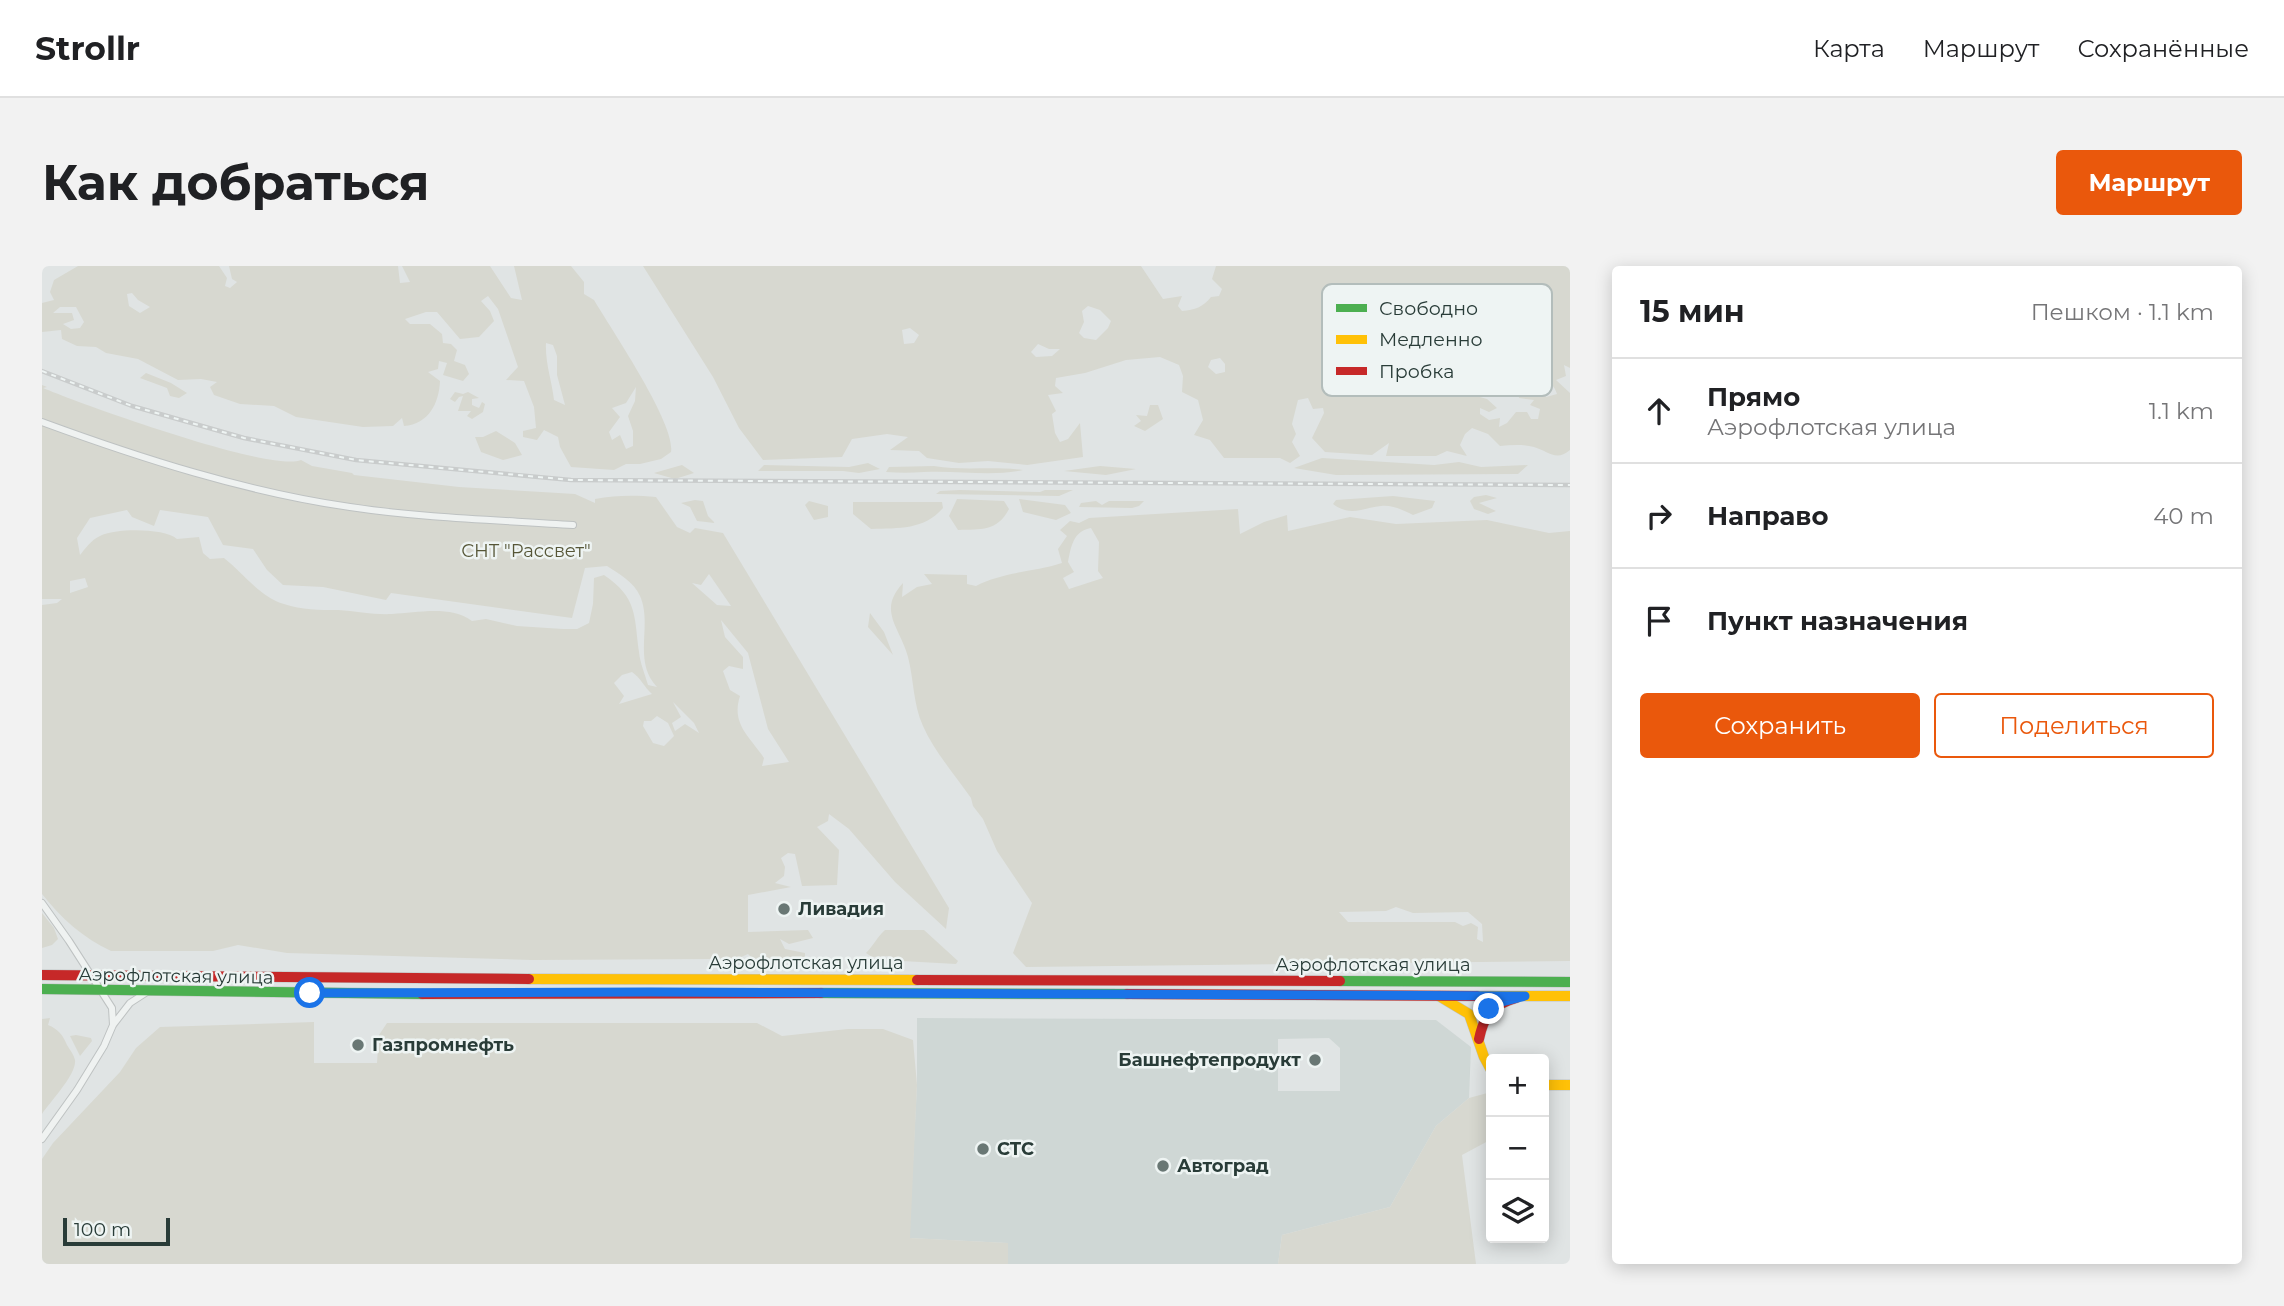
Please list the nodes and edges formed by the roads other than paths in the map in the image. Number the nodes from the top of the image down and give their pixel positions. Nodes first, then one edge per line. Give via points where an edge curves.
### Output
1 (42, 422) edge
2 (573, 524) dead end
3 (42, 903) edge
4 (42, 975) edge
5 (90, 976) junction
6 (1570, 982) edge
7 (42, 989) edge
8 (102, 991) junction
9 (147, 992) junction
10 (1439, 996) junction
11 (1525, 996) junction
12 (1570, 996) edge
13 (113, 1025) junction
14 (1479, 1040) junction
15 (1486, 1060) edge
16 (1549, 1085) edge
17 (1570, 1085) edge
18 (42, 1139) edge

1 - 2 street via 212,476 346,506
3 - 5 street
4 - 5 main road, Аэрофлотская улица
5 - 6 main road, Аэрофлотская улица
5 - 8 street
7 - 8 main road, Аэрофлотская улица
8 - 9 main road, Аэрофлотская улица
8 - 13 street via 112,1008
9 - 10 main road, Аэрофлотская улица
9 - 13 street via 130,1003
10 - 11 main road, Аэрофлотская улица
10 - 14 main road via 1469,1014
11 - 12 main road, Аэрофлотская улица
11 - 14 main road via 1489,1009
13 - 18 street via 77,1090
14 - 15 main road
16 - 17 main road

